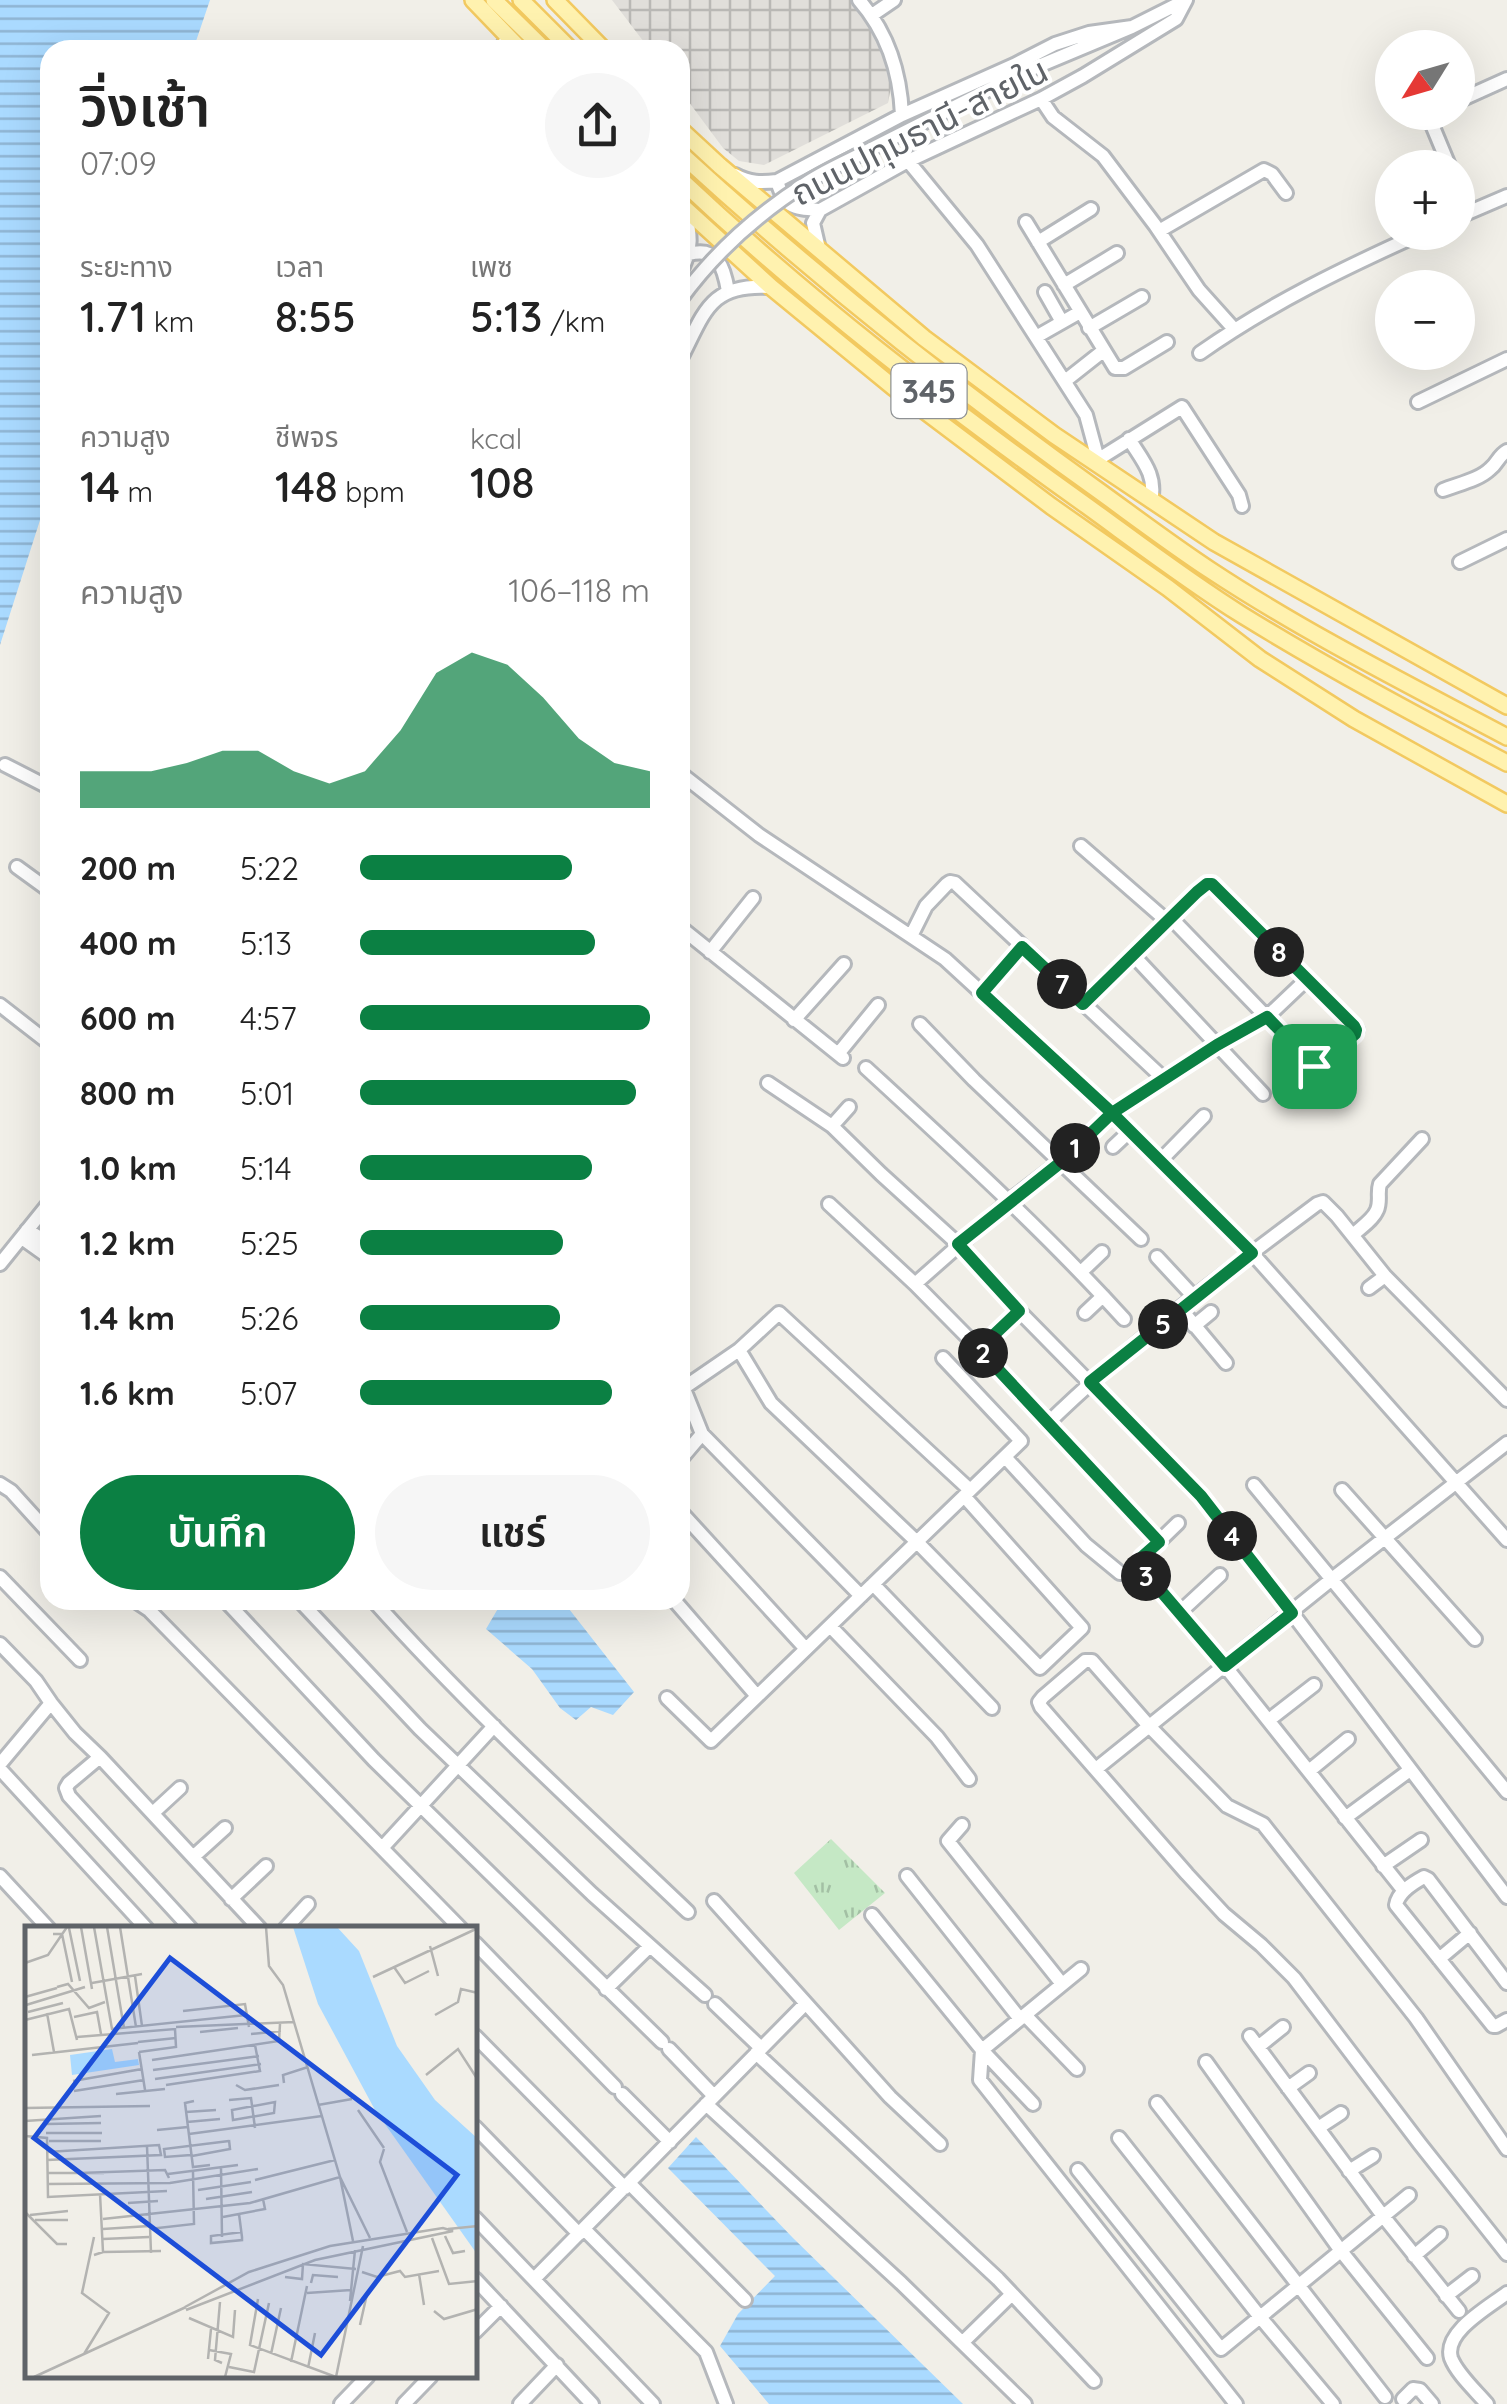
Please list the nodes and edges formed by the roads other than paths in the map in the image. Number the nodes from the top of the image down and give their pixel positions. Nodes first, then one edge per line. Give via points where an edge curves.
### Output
1 (473, 0) edge
2 (494, 0) edge
3 (522, 0) edge
4 (555, 0) edge
5 (859, 0) edge
6 (894, 0) edge
7 (1186, 0) edge
8 (872, 16) junction
9 (1132, 27) junction
10 (502, 40) edge
11 (535, 40) edge
12 (561, 40) edge
13 (594, 40) edge
14 (1507, 79) edge
15 (1475, 91) edge
16 (1041, 99) junction
17 (902, 115) junction
18 (690, 143) edge
19 (690, 145) edge
20 (908, 161) junction
21 (720, 166) junction
22 (777, 180) junction
23 (690, 187) edge
24 (1286, 193) dead end
25 (1507, 196) edge
26 (1091, 209) dead end
27 (820, 210) junction
28 (1475, 210) edge
29 (690, 213) edge
30 (1026, 222) dead end
31 (1160, 231) junction
32 (690, 234) edge
33 (1038, 242) junction
34 (819, 250) junction
35 (1384, 250) edge
36 (690, 254) joint
37 (1117, 254) dead end
38 (1064, 285) junction
39 (771, 286) junction
40 (690, 288) edge
41 (728, 291) junction
42 (1044, 292) dead end
43 (1142, 297) dead end
44 (1080, 312) junction
45 (1062, 322) junction
46 (1090, 328) junction
47 (1234, 329) junction
48 (1036, 337) junction
49 (690, 340) edge
50 (1166, 342) dead end
51 (1104, 351) junction
52 (1200, 353) dead end
53 (1507, 360) edge
54 (1065, 381) junction
55 (1418, 402) dead end
56 (1025, 413) junction
57 (1129, 438) junction
58 (1507, 451) edge
59 (1054, 459) junction
60 (1094, 462) junction
61 (1443, 490) dead end
62 (1151, 501) junction
63 (1085, 505) junction
64 (1050, 506) junction
65 (1242, 506) dead end
66 (1507, 539) edge
67 (1460, 562) dead end
68 (1507, 706) edge
69 (1507, 737) edge
70 (1507, 763) edge
71 (5, 765) dead end
72 (690, 781) edge
73 (40, 783) edge
74 (1507, 804) edge
75 (1081, 846) dead end
76 (18, 866) dead end
77 (40, 883) edge
78 (753, 898) dead end
79 (1170, 921) junction
80 (690, 935) edge
81 (912, 936) junction
82 (1022, 947) junction
83 (710, 952) junction
84 (1133, 955) junction
85 (844, 964) dead end
86 (1306, 980) junction
87 (982, 993) junction
88 (1083, 1004) junction
89 (0, 1005) edge
90 (878, 1005) dead end
91 (1267, 1017) junction
92 (794, 1020) junction
93 (920, 1024) dead end
94 (40, 1036) edge
95 (1217, 1045) junction
96 (866, 1068) dead end
97 (1164, 1079) junction
98 (768, 1083) dead end
99 (1263, 1094) dead end
100 (849, 1108) dead end
101 (1112, 1113) junction
102 (1204, 1116) dead end
103 (832, 1126) junction
104 (1130, 1131) junction
105 (1422, 1139) dead end
106 (1113, 1148) dead end
107 (1160, 1161) junction
108 (1060, 1163) junction
109 (1008, 1202) junction
110 (830, 1204) dead end
111 (40, 1215) edge
112 (25, 1234) junction
113 (1353, 1235) junction
114 (1141, 1239) dead end
115 (40, 1240) edge
116 (958, 1244) junction
117 (40, 1248) edge
118 (1102, 1252) dead end
119 (1252, 1253) junction
120 (1157, 1257) dead end
121 (0, 1264) edge
122 (1081, 1272) junction
123 (1386, 1276) junction
124 (916, 1284) junction
125 (1369, 1288) dead end
126 (1103, 1296) junction
127 (1195, 1298) junction
128 (1180, 1309) junction
129 (1019, 1311) junction
130 (1211, 1312) dead end
131 (1085, 1313) dead end
132 (1124, 1319) dead end
133 (1194, 1326) junction
134 (979, 1349) junction
135 (739, 1350) junction
136 (943, 1358) dead end
137 (1226, 1363) dead end
138 (690, 1380) edge
139 (1090, 1382) junction
140 (1507, 1400) edge
141 (690, 1405) edge
142 (1048, 1423) junction
143 (702, 1434) junction
144 (1507, 1444) edge
145 (690, 1448) edge
146 (1004, 1456) junction
147 (0, 1484) edge
148 (1457, 1484) junction
149 (1254, 1485) dead end
150 (1342, 1490) dead end
151 (967, 1493) junction
152 (690, 1522) edge
153 (40, 1523) edge
154 (1178, 1523) dead end
155 (1386, 1539) junction
156 (1507, 1540) edge
157 (916, 1542) junction
158 (1159, 1542) junction
159 (1120, 1573) dead end
160 (1220, 1575) dead end
161 (0, 1577) edge
162 (1332, 1579) junction
163 (873, 1584) junction
164 (861, 1596) junction
165 (149, 1610) edge
166 (234, 1610) edge
167 (309, 1610) edge
168 (381, 1610) edge
169 (683, 1610) edge
170 (1292, 1613) junction
171 (1179, 1614) junction
172 (830, 1626) junction
173 (1475, 1639) dead end
174 (0, 1644) edge
175 (806, 1648) junction
176 (80, 1660) dead end
177 (1225, 1666) junction
178 (1314, 1685) dead end
179 (757, 1696) junction
180 (666, 1698) dead end
181 (46, 1708) junction
182 (992, 1708) dead end
183 (1269, 1720) junction
184 (494, 1726) junction
185 (1150, 1726) junction
186 (1348, 1739) dead end
187 (100, 1757) junction
188 (0, 1766) edge
189 (458, 1766) junction
190 (1096, 1769) junction
191 (1410, 1770) junction
192 (1308, 1771) junction
193 (969, 1779) dead end
194 (180, 1788) dead end
195 (1507, 1792) edge
196 (421, 1806) junction
197 (154, 1812) junction
198 (1346, 1818) junction
199 (962, 1825) dead end
200 (225, 1828) dead end
201 (1421, 1840) dead end
202 (382, 1848) junction
203 (193, 1857) junction
204 (266, 1866) dead end
205 (1384, 1866) junction
206 (0, 1876) edge
207 (907, 1876) dead end
208 (1404, 1891) junction
209 (1507, 1897) edge
210 (231, 1898) junction
211 (714, 1901) dead end
212 (308, 1904) dead end
213 (688, 1912) dead end
214 (872, 1915) dead end
215 (46, 1926) edge
216 (145, 1926) edge
217 (189, 1926) edge
218 (257, 1926) edge
219 (288, 1926) edge
220 (458, 1926) edge
221 (1470, 1933) junction
222 (650, 1946) junction
223 (478, 1947) edge
224 (1439, 1959) junction
225 (1080, 1969) dead end
226 (1062, 1984) junction
227 (1507, 1984) edge
228 (606, 1989) junction
229 (806, 2004) junction
230 (1023, 2017) junction
231 (1507, 2020) edge
232 (1283, 2027) dead end
233 (478, 2039) edge
234 (758, 2050) junction
235 (982, 2050) junction
236 (1206, 2062) dead end
237 (1077, 2069) dead end
238 (1309, 2073) dead end
239 (1288, 2088) junction
240 (710, 2100) junction
241 (1157, 2103) dead end
242 (1033, 2104) dead end
243 (1342, 2112) dead end
244 (1318, 2128) junction
245 (478, 2130) edge
246 (1119, 2138) dead end
247 (670, 2142) junction
248 (940, 2144) dead end
249 (1507, 2149) edge
250 (1373, 2156) dead end
251 (1078, 2170) dead end
252 (1350, 2171) junction
253 (628, 2186) junction
254 (1410, 2194) dead end
255 (1382, 2216) junction
256 (478, 2221) edge
257 (582, 2232) junction
258 (1440, 2234) dead end
259 (1340, 2251) junction
260 (1507, 2254) edge
261 (1414, 2256) junction
262 (1472, 2276) dead end
263 (534, 2278) junction
264 (478, 2282) edge
265 (1299, 2285) junction
266 (1507, 2293) edge
267 (1012, 2294) junction
268 (1446, 2296) junction
269 (745, 2300) dead end
270 (500, 2306) junction
271 (1459, 2311) dead end
272 (1260, 2317) junction
273 (478, 2329) edge
274 (963, 2342) junction
275 (1427, 2358) dead end
276 (557, 2365) junction
277 (365, 2379) edge
278 (428, 2379) edge
279 (1094, 2380) dead end
280 (1383, 2401) edge
281 (1404, 2401) edge
282 (341, 2404) edge
283 (404, 2404) edge
284 (520, 2404) edge
285 (592, 2404) edge
286 (652, 2404) edge
287 (726, 2404) edge
288 (1025, 2404) edge
289 (1236, 2404) edge
290 (1333, 2404) edge
291 (1432, 2404) edge
292 (1486, 2404) edge

1 - 10 main road
2 - 11 main road
3 - 12 main road
4 - 13 main road
5 - 8 street
6 - 8 street
7 - 9 street, ถนนปทุมธานี-สายใน
7 - 16 street, ถนนปทุมธานี-สายใน via 1176,19
8 - 17 street via 897,68
9 - 17 street via 1055,44
9 - 40 street, ถนนปทุมธานี-สายใน, bridge via 1022,73 808,182 730,242
14 - 15 street
16 - 20 street, ถนนปทุมธานี-สายใน
16 - 31 street via 1053,117 1103,156
17 - 22 street
18 - 21 main road
19 - 59 main road, 345 via 806,265
20 - 27 street, ถนนปทุมธานี-สายใน
20 - 48 street via 976,245
21 - 22 street via 745,180
21 - 34 main road
22 - 27 street via 789,205
23 - 63 main road, 345 via 902,370
24 - 31 street via 1264,170
25 - 28 street
26 - 33 street
27 - 34 street, ถนนปทุมธานี-สายใน via 813,224
29 - 39 main road
30 - 33 street
31 - 47 street
32 - 36 street
33 - 38 street
34 - 56 main road
35 - 47 street
36 - 41 street via 719,261
37 - 38 street
38 - 44 street
39 - 41 street
39 - 64 main road
41 - 49 street via 703,315
42 - 45 street
43 - 46 street
44 - 45 street
44 - 46 street
45 - 48 street
46 - 51 street
47 - 52 street
48 - 54 street
50 - 51 street via 1124,368 1114,368
51 - 54 street
53 - 55 street
54 - 60 street via 1086,414
56 - 59 main road
56 - 60 main road
57 - 60 street
57 - 62 street via 1149,471
57 - 65 street via 1182,406
58 - 61 street via 1484,474
59 - 69 main road, 345 via 1208,569
60 - 62 main road
62 - 68 main road
63 - 64 main road
63 - 70 main road, 345 via 1238,613
64 - 74 main road via 1305,690
66 - 67 street
71 - 73 street
72 - 81 street
75 - 79 street
76 - 77 street
78 - 83 street
79 - 84 street
79 - 86 street via 1212,884
79 - 91 street
80 - 83 street
81 - 82 street via 926,906 950,882
81 - 87 street
82 - 87 street
82 - 88 street
83 - 92 street
84 - 88 street
84 - 95 street
85 - 92 street
86 - 91 street
86 - 91 street via 1355,1034 1314,1066
87 - 101 street
88 - 97 street
89 - 94 street
90 - 92 street via 840,1056
91 - 95 street
93 - 108 street
95 - 97 street
95 - 99 street
96 - 109 street
97 - 101 street
98 - 103 street
100 - 103 street
101 - 104 street
101 - 108 street
102 - 107 street
103 - 116 street
104 - 106 street
104 - 107 street
105 - 113 street via 1380,1184 1375,1214
107 - 119 street
108 - 109 street
108 - 114 street
109 - 116 street
109 - 122 street
110 - 124 street
111 - 112 street
112 - 115 street
112 - 117 street
112 - 121 street
113 - 119 street via 1323,1202
113 - 123 street
116 - 124 street
116 - 129 street
118 - 122 street
119 - 127 street
119 - 148 street
120 - 127 street
122 - 126 street
123 - 125 street
123 - 140 street
124 - 134 street
126 - 131 street
126 - 132 street
127 - 128 street
128 - 133 street
128 - 139 street
129 - 134 street
129 - 139 street
130 - 133 street
133 - 137 street
134 - 142 street
135 - 138 street
135 - 151 street via 779,1313
135 - 157 street via 770,1403
136 - 146 street via 1021,1441
139 - 142 street
139 - 170 street via 1201,1496
141 - 143 street
142 - 158 street
143 - 145 street
143 - 164 street
144 - 148 street
146 - 151 street
146 - 159 street via 1086,1546
147 - 153 street
148 - 155 street
148 - 156 street
149 - 162 street
150 - 155 street
151 - 157 street
151 - 157 street via 1082,1628 1040,1668
152 - 175 street
154 - 158 street
155 - 162 street
155 - 173 street
157 - 163 street
158 - 171 street via 1140,1564
160 - 171 street
161 - 176 street
162 - 170 street
162 - 195 street
163 - 164 street
163 - 182 street
164 - 172 street
165 - 202 street
166 - 196 street
167 - 189 street
168 - 184 street
169 - 179 street
170 - 177 street
170 - 191 street
171 - 177 street
172 - 175 street
172 - 193 street
174 - 181 street via 36,1681
175 - 179 street
177 - 183 street
177 - 185 street
178 - 183 street
179 - 180 street via 711,1741
181 - 187 street
181 - 188 street
183 - 192 street
184 - 189 street
184 - 213 street
185 - 190 street
185 - 190 street via 1085,1661 1039,1702
185 - 249 street via 1227,1806 1263,1824 1416,2018
186 - 192 street
187 - 197 street
187 - 217 street via 66,1792
188 - 216 street
189 - 196 street
189 - 222 street
190 - 260 street via 1224,1914 1294,1978
191 - 198 street
191 - 209 street
192 - 198 street
194 - 197 street
196 - 202 street
196 - 228 street
197 - 203 street
198 - 205 street
199 - 226 street via 948,1841
200 - 203 street
201 - 205 street
202 - 220 street
203 - 210 street
204 - 210 street
205 - 208 street
206 - 215 street
207 - 230 street
208 - 221 street via 1428,1879
208 - 224 street via 1396,1905
210 - 218 street
211 - 229 street
212 - 219 street
214 - 235 street
221 - 224 street
221 - 227 street
222 - 228 street
222 - 234 street
223 - 247 street
224 - 231 street via 1492,2026
225 - 226 street
226 - 230 street
228 - 240 street
229 - 234 street
229 - 248 street
230 - 235 street
230 - 237 street
232 - 239 street via 1254,2042
233 - 253 street
234 - 240 street
234 - 267 street
235 - 242 street
235 - 289 street via 980,2080
236 - 259 street
238 - 239 street
239 - 244 street
240 - 247 street
240 - 274 street
241 - 265 street
243 - 244 street
244 - 252 street
245 - 257 street
246 - 272 street
247 - 253 street
250 - 252 street
251 - 272 street via 1221,2349
252 - 255 street
253 - 257 street
253 - 269 street
254 - 255 street
255 - 259 street
255 - 261 street
256 - 263 street
257 - 263 street
257 - 287 street via 706,2352
258 - 261 street
259 - 265 street
259 - 275 street
261 - 268 street
262 - 268 street
263 - 286 street
264 - 270 street
265 - 272 street
265 - 280 street
266 - 292 street via 1450,2344 1452,2362
267 - 274 street
267 - 279 street
268 - 271 street
270 - 273 street
270 - 276 street
272 - 290 street
274 - 288 street
276 - 284 street
276 - 285 street
277 - 282 street
278 - 283 street
280 - 281 street via 1395,2395
281 - 291 street via 1420,2390

